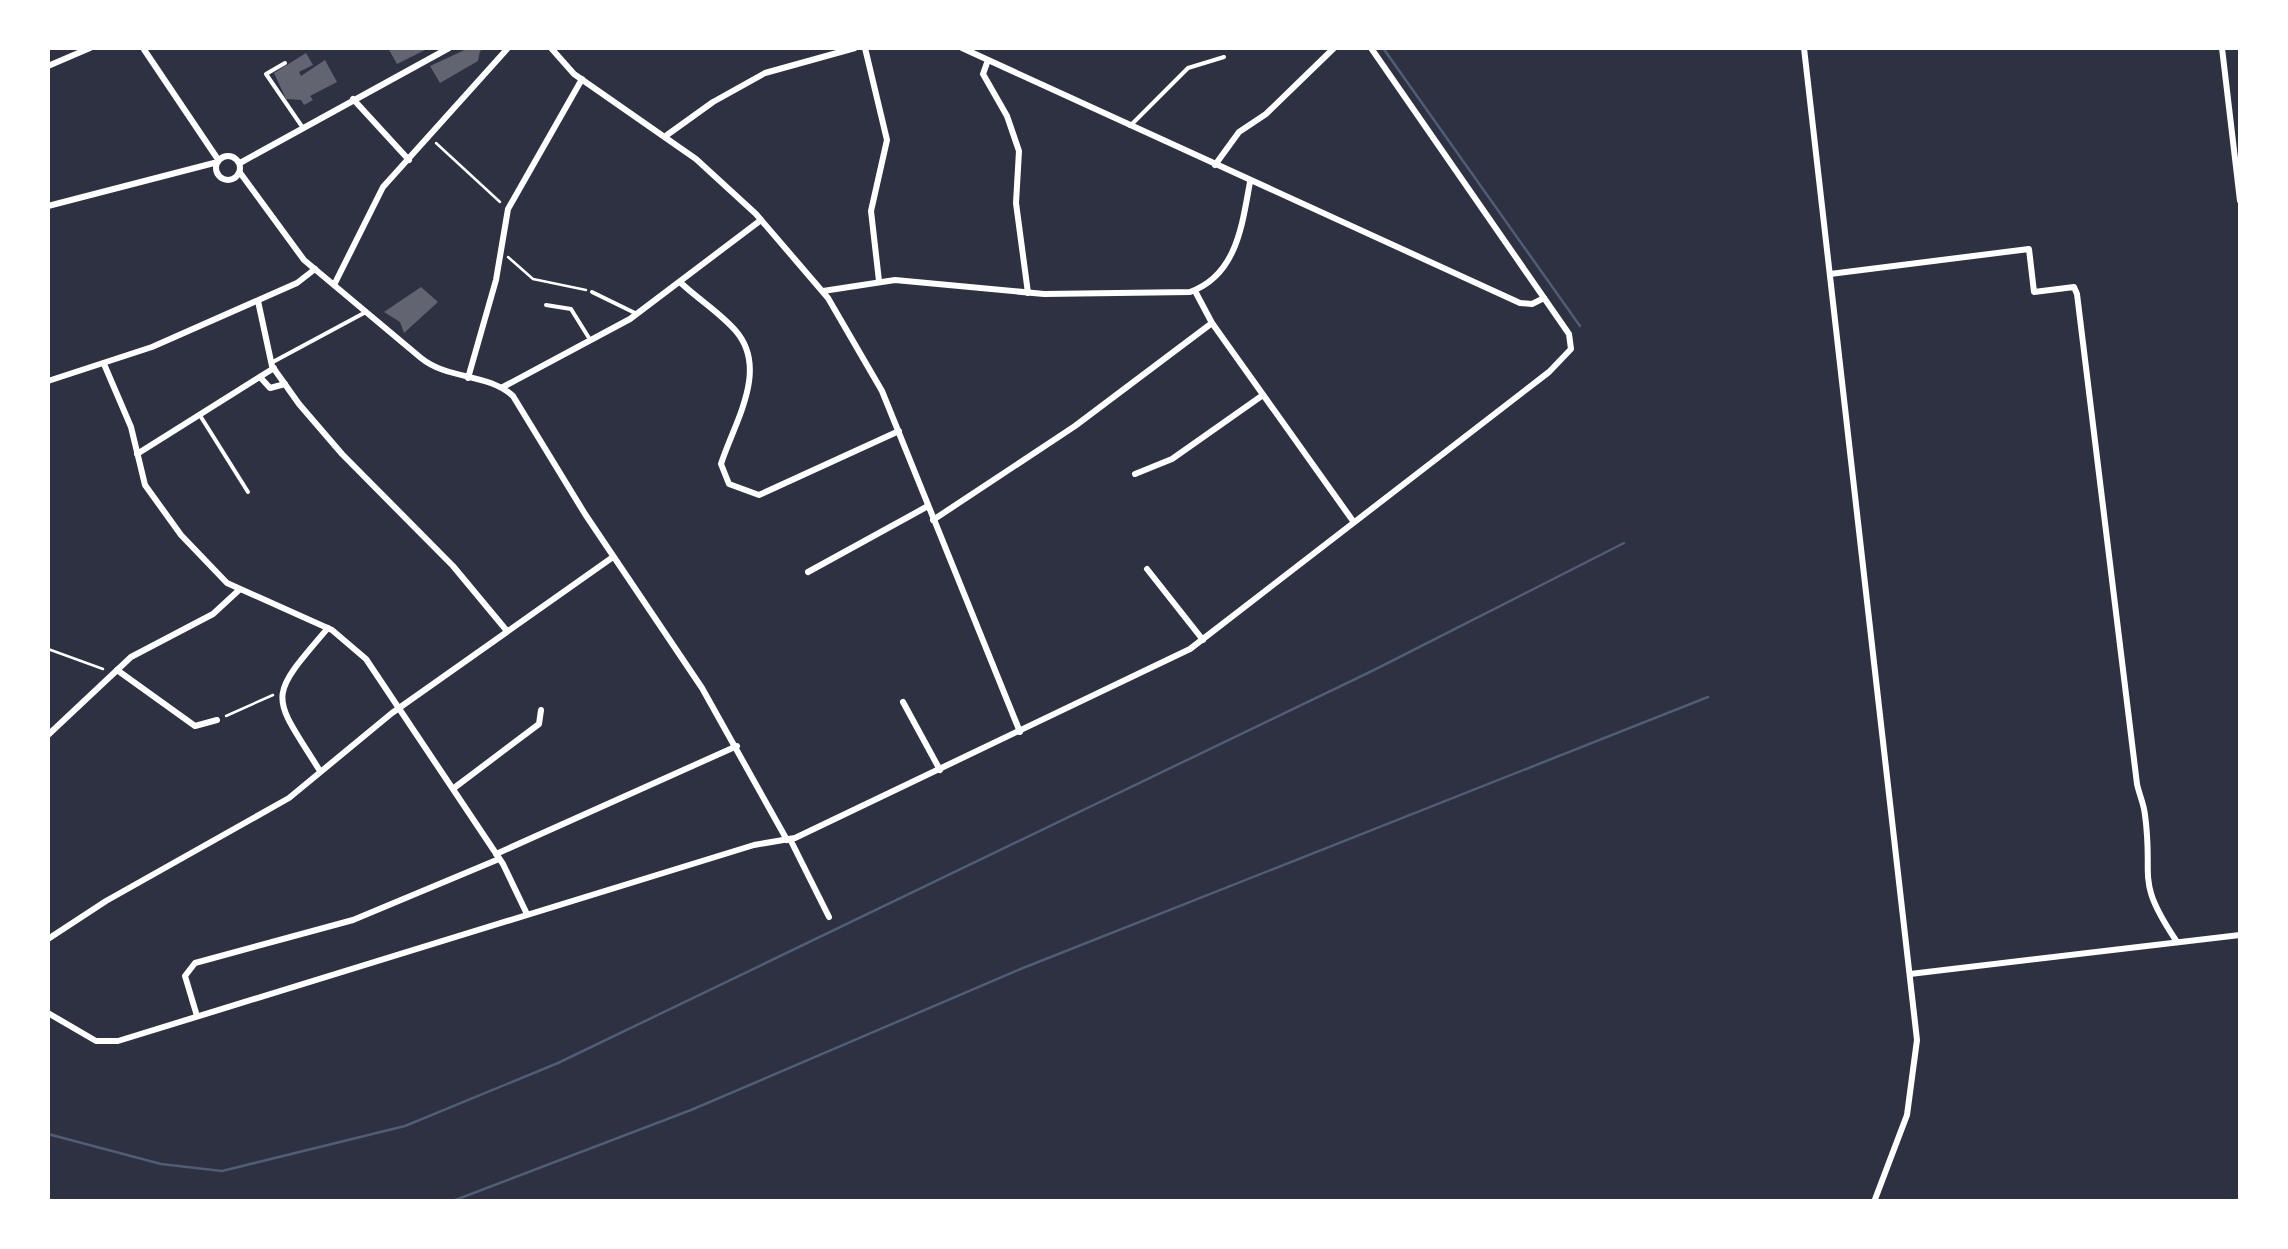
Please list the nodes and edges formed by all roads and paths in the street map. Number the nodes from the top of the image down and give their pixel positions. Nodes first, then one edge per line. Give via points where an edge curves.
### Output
1 (90, 48) edge
2 (143, 48) edge
3 (449, 48) edge
4 (508, 48) edge
5 (551, 48) edge
6 (855, 48) edge
7 (865, 48) edge
8 (962, 48) edge
9 (1334, 48) edge
10 (1372, 48) edge
11 (1804, 48) edge
12 (2222, 48) edge
13 (1224, 57) dead end
14 (988, 60) junction
15 (285, 63) dead end
16 (48, 66) edge
17 (582, 79) junction
18 (353, 99) junction
19 (1130, 126) junction
20 (303, 128) junction
21 (667, 135) junction
22 (431, 138) junction
23 (216, 160) junction
24 (409, 160) junction
25 (240, 163) junction
26 (1215, 165) junction
27 (241, 174) junction
28 (1250, 182) junction
29 (2240, 201) edge
30 (48, 206) edge
31 (508, 209) junction
32 (761, 220) junction
33 (501, 249) junction
34 (314, 269) junction
35 (1830, 274) junction
36 (879, 281) junction
37 (336, 283) junction
38 (681, 283) junction
39 (823, 291) junction
40 (1195, 291) junction
41 (592, 292) joint
42 (1028, 293) junction
43 (1544, 298) junction
44 (258, 301) junction
45 (546, 305) dead end
46 (367, 311) junction
47 (637, 314) junction
48 (1212, 322) junction
49 (592, 342) junction
50 (104, 364) junction
51 (273, 366) junction
52 (260, 378) junction
53 (468, 378) junction
54 (48, 382) edge
55 (285, 384) junction
56 (503, 387) junction
57 (1263, 394) junction
58 (200, 416) junction
59 (898, 430) junction
60 (137, 454) junction
61 (1135, 474) dead end
62 (248, 492) dead end
63 (928, 506) junction
64 (934, 520) junction
65 (1353, 521) junction
66 (613, 556) junction
67 (1147, 569) dead end
68 (808, 572) dead end
69 (239, 590) junction
70 (328, 628) junction
71 (507, 631) junction
72 (1203, 640) junction
73 (48, 649) edge
74 (115, 671) junction
75 (280, 695) junction
76 (903, 702) dead end
77 (400, 706) junction
78 (542, 710) dead end
79 (217, 720) joint
80 (1020, 732) junction
81 (48, 735) edge
82 (737, 746) junction
83 (940, 770) junction
84 (320, 771) junction
85 (454, 788) junction
86 (788, 839) junction
87 (498, 856) junction
88 (526, 912) junction
89 (829, 916) dead end
90 (2240, 935) edge
91 (48, 940) edge
92 (2177, 942) junction
93 (1910, 974) junction
94 (48, 1013) edge
95 (197, 1016) junction
96 (1874, 1202) edge

1 - 16 street
2 - 23 street
3 - 18 street
4 - 22 street
5 - 17 street
6 - 21 street via 758,76
7 - 36 street via 887,140 871,211
8 - 14 street
9 - 26 street via 1238,132
10 - 43 street
11 - 35 street
12 - 29 street
13 - 19 lane via 1188,68
14 - 19 street
14 - 42 street via 983,72 1019,151 1016,204
15 - 20 lane via 266,74
17 - 21 street
17 - 31 street
18 - 20 street
18 - 24 street
19 - 26 street
20 - 25 street
21 - 32 street
22 - 24 street
22 - 31 path
23 - 25 street
23 - 27 street via 216,172 235,179
23 - 30 street
24 - 37 street via 380,192
25 - 27 street
26 - 28 street
27 - 34 street
28 - 40 street via 1236,248
28 - 43 street via 1520,302
31 - 33 street
32 - 38 street
32 - 39 street
33 - 41 path via 532,279
33 - 53 street
34 - 37 street
34 - 44 street
35 - 92 street via 2028,249 2034,292 2074,287 2078,294 2145,814 2146,882
35 - 93 street
36 - 39 street
36 - 42 street
37 - 46 street
38 - 47 street
38 - 59 street via 732,327 748,354 748,388 721,464 729,484 759,495
39 - 59 street via 872,370
40 - 42 street
40 - 48 street
41 - 47 lane
43 - 65 street via 1571,338 1566,357
44 - 50 street
44 - 51 street
45 - 49 lane via 571,310
46 - 51 lane
46 - 53 street via 432,366
47 - 49 street
48 - 57 street
48 - 64 street via 1076,426
49 - 56 street
50 - 54 street
50 - 60 street
51 - 52 street
51 - 55 street
52 - 55 street via 273,389
52 - 58 street
53 - 56 street
55 - 71 street
56 - 66 street
57 - 61 street via 1172,459
57 - 65 street
58 - 60 street
58 - 62 lane
59 - 63 street
60 - 69 street via 147,488 180,536
63 - 64 street
63 - 68 street
64 - 80 street
65 - 72 street
66 - 71 street
66 - 82 street
67 - 72 street
69 - 70 street
69 - 74 street via 213,614
70 - 75 street via 285,679
70 - 77 street via 366,658
71 - 77 street
72 - 80 street
73 - 74 path
74 - 79 street via 195,726
74 - 81 street
75 - 79 path
75 - 84 street via 284,714
76 - 83 street
77 - 84 street
77 - 85 street
78 - 85 street via 539,724
80 - 83 street
82 - 86 street
82 - 87 street
83 - 86 street
84 - 91 street via 284,802
85 - 87 street
86 - 88 street
86 - 89 street
87 - 88 street
87 - 95 street via 340,924 192,965 186,976
88 - 95 street
90 - 92 street
92 - 93 street
93 - 96 street via 1912,1093
94 - 95 street via 108,1043

